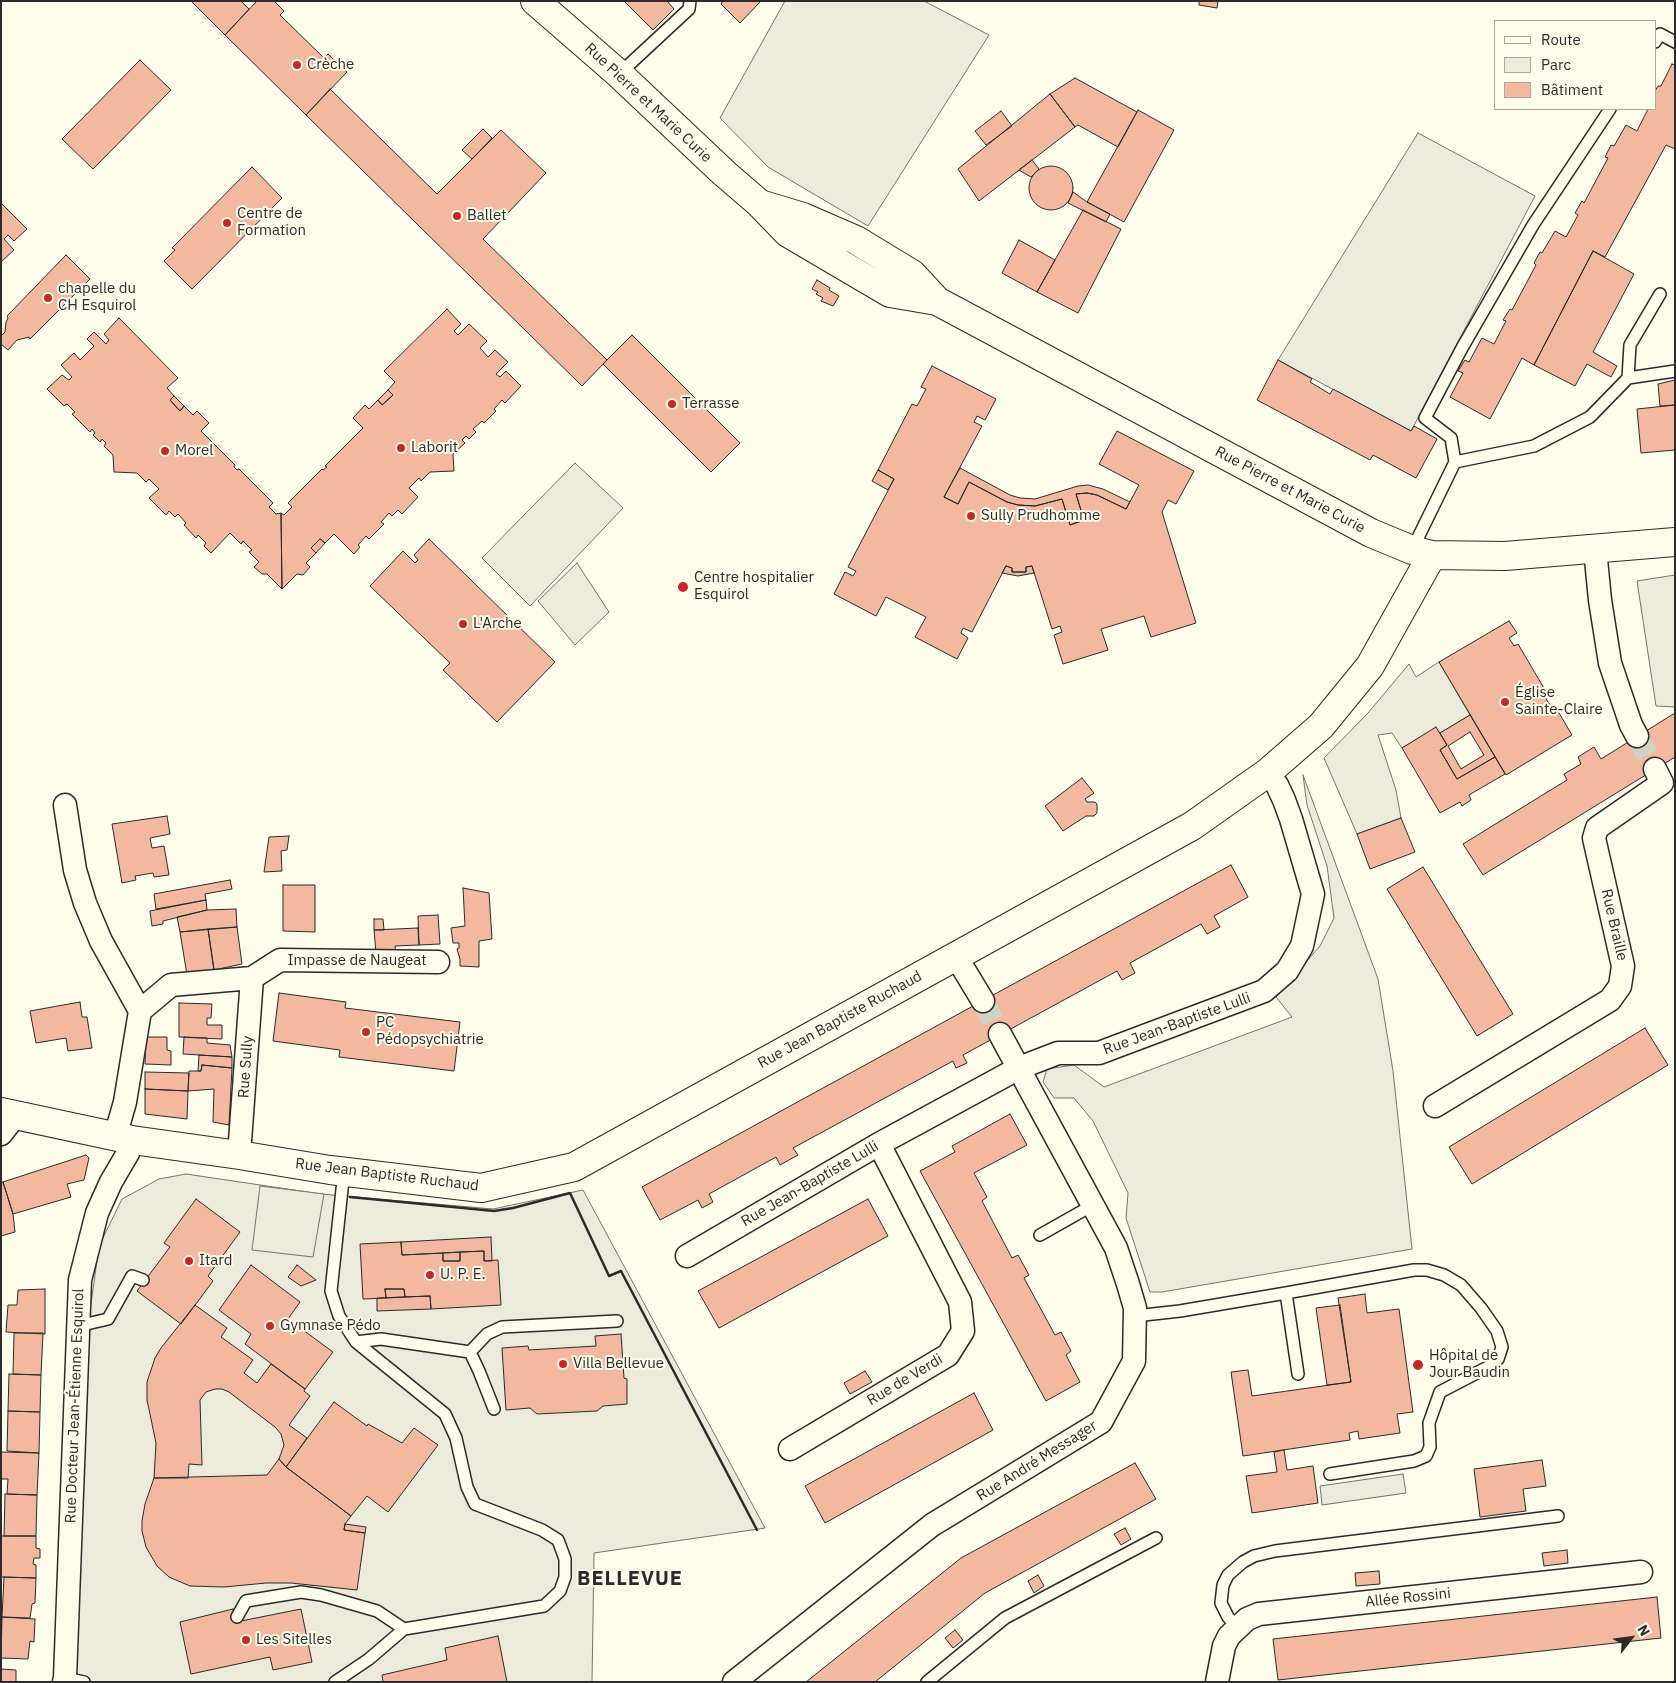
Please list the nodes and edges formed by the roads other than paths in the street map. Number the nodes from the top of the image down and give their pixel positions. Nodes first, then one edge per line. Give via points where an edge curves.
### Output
1 (535, 1) edge
2 (690, 1) edge
3 (1656, 40) edge
4 (1675, 42) edge
5 (619, 74) junction
6 (1609, 110) edge
7 (1660, 294) dead end
8 (1675, 371) edge
9 (1628, 378) junction
10 (1455, 462) junction
11 (1675, 542) edge
12 (1595, 549) junction
13 (1422, 552) junction
14 (1637, 736) tunnel mouth
15 (1655, 770) tunnel mouth
16 (1267, 773) junction
17 (65, 805) dead end
18 (958, 954) junction
19 (438, 962) dead end
20 (252, 978) junction
21 (983, 1001) tunnel mouth
22 (140, 1011) junction
23 (1000, 1034) tunnel mouth
24 (1019, 1068) junction
25 (1435, 1106) dead end
26 (6, 1121) edge
27 (123, 1138) junction
28 (879, 1144) junction
29 (239, 1154) junction
30 (344, 1171) junction
31 (1093, 1205) junction
32 (1040, 1235) dead end
33 (687, 1256) dead end
34 (143, 1280) dead end
35 (1286, 1293) junction
36 (1135, 1316) junction
37 (617, 1321) dead end
38 (78, 1326) junction
39 (356, 1342) junction
40 (470, 1352) junction
41 (1298, 1374) dead end
42 (494, 1409) dead end
43 (790, 1449) dead end
44 (1330, 1474) dead end
45 (1558, 1516) dead end
46 (1156, 1538) dead end
47 (1641, 1572) dead end
48 (237, 1617) dead end
49 (1237, 1627) junction
50 (404, 1628) junction
51 (71, 1680) edge
52 (335, 1682) edge
53 (734, 1682) edge
54 (927, 1682) edge
55 (1217, 1682) edge

1 - 5 main road, Rue Pierre et Marie Curie
2 - 5 lane via 689,9
3 - 4 lane via 1660,34
5 - 13 main road, Rue Pierre et Marie Curie via 760,204 803,217 856,240 912,274 938,301 1370,533
6 - 10 lane via 1533,225 1425,418 1451,438
7 - 9 lane via 1630,345
8 - 9 lane
9 - 10 lane via 1590,417 1534,446
10 - 13 lane
11 - 12 main road, Rue Pierre et Marie Curie
12 - 13 main road, Rue Pierre et Marie Curie via 1505,556
12 - 14 street via 1610,663
13 - 16 main road, Rue Jean Baptiste Ruchaud via 1370,666 1321,726
15 - 25 street, Rue Braille via 1662,784 1597,828 1594,838 1623,966 1620,986 1610,1000
16 - 18 main road, Rue Jean Baptiste Ruchaud via 1192,826
16 - 24 street, Rue Jean-Baptiste Lulli via 1277,785 1292,819 1313,894 1302,946 1287,971 1264,991 1099,1053 1058,1053
17 - 22 street via 74,870 85,903 101,941
18 - 21 street
18 - 30 main road, Rue Jean Baptiste Ruchaud via 574,1168 481,1188
19 - 20 street, Impasse de Naugeat via 280,960
20 - 22 street, Impasse de Naugeat via 172,985
20 - 29 street, Rue Sully
22 - 27 street, Rue Docteur Jean-Étienne Esquirol via 125,1102
23 - 24 street, Rue André Messager
24 - 28 street, Rue Jean-Baptiste Lulli
24 - 31 street, Rue André Messager
26 - 27 main road, Rue Jean Baptiste Ruchaud
27 - 29 main road, Rue Jean Baptiste Ruchaud
27 - 38 street, Rue Docteur Jean-Étienne Esquirol via 128,1153 97,1213 80,1280
28 - 33 street, Rue Jean-Baptiste Lulli
28 - 43 street, Rue de Verdi via 960,1302 963,1331 948,1355
29 - 30 main road, Rue Jean Baptiste Ruchaud
30 - 39 lane via 331,1291 339,1316
31 - 32 lane
31 - 36 street, Rue André Messager via 1116,1248
34 - 38 lane via 132,1276 108,1319
35 - 36 lane
35 - 41 lane
35 - 44 lane via 1428,1270 1461,1285 1497,1331 1502,1347 1498,1359 1490,1366 1440,1392 1429,1423 1430,1447 1426,1456 1414,1461
36 - 53 street, Rue André Messager via 1134,1361 1101,1422 932,1525
37 - 40 lane via 502,1326 487,1334
38 - 51 street, Rue Docteur Jean-Étienne Esquirol
39 - 40 lane via 381,1339
39 - 50 lane via 445,1414 456,1438 467,1487 475,1504 542,1530 558,1540 566,1559 560,1591 544,1606
40 - 42 lane
45 - 49 lane via 1254,1556 1228,1575 1223,1585 1221,1603
46 - 54 lane via 1005,1618
47 - 49 street, Allée Rossini via 1259,1614
48 - 50 lane via 246,1601 300,1592 377,1611
49 - 55 street, Allée Rossini via 1224,1646
50 - 52 lane via 369,1659

